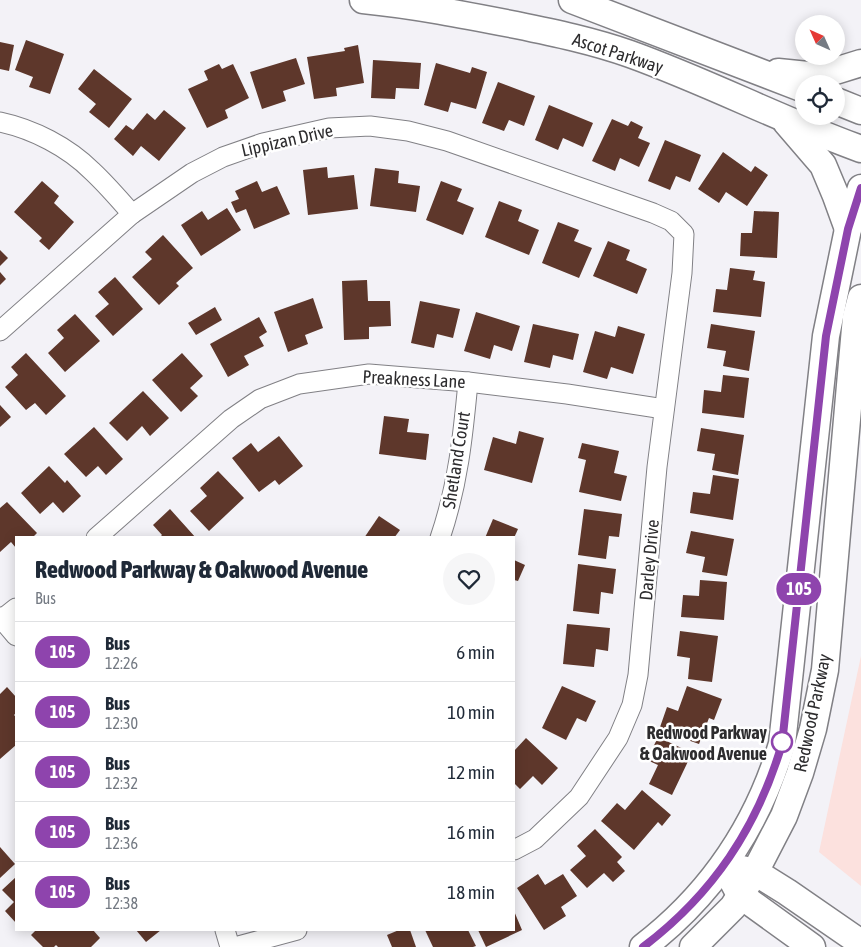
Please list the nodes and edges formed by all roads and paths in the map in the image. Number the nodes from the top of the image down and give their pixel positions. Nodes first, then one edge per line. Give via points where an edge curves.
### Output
1 (363, 0) edge
2 (572, 0) edge
3 (861, 63) edge
4 (754, 70) junction
5 (795, 86) edge
6 (845, 105) edge
7 (861, 111) edge
8 (781, 116) junction
9 (0, 122) edge
10 (861, 149) edge
11 (861, 188) edge
12 (132, 214) junction
13 (677, 227) joint
14 (848, 229) junction
15 (859, 307) edge
16 (0, 331) edge
17 (468, 382) junction
18 (664, 409) junction
19 (98, 536) edge
20 (441, 536) edge
21 (6, 615) edge
22 (15, 634) edge
23 (515, 849) edge
24 (724, 866) junction
25 (754, 872) junction
26 (740, 895) junction
27 (225, 931) edge
28 (293, 931) edge
29 (861, 943) edge
30 (230, 947) edge
31 (235, 947) edge
32 (643, 947) edge
33 (693, 947) edge
34 (812, 947) edge

1 - 8 main road, Ascot Parkway via 490,20 584,40 670,70
2 - 4 main road, Ascot Parkway
3 - 4 main road via 808,75
4 - 5 main road, Ascot Parkway
6 - 7 main road
8 - 10 main road, Ascot Parkway
8 - 14 main road via 823,165
9 - 12 street via 41,136 70,152
11 - 14 main road, Redwood Parkway
12 - 13 street, Lippizan Drive via 192,173 223,157 263,143 329,128 370,126 447,141 653,212
12 - 16 street, Lippizan Drive
13 - 18 street, Darley Drive via 684,234 682,273
14 - 24 main road, Redwood Parkway via 826,336 782,744 772,777 750,825
15 - 25 main road, Redwood Parkway via 825,670 800,773 784,816
17 - 18 street, Preakness Lane
17 - 19 street, Preakness Lane via 368,374 299,384 260,400 231,419
17 - 20 street, Shetland Court via 462,444 451,505
18 - 23 street, Darley Drive via 638,675 632,705 618,738 579,797 535,838
21 - 22 street
24 - 25 main road
24 - 26 main road
24 - 32 main road, Redwood Parkway via 695,901
25 - 26 main road, Redwood Parkway
25 - 29 main road
26 - 33 main road, Redwood Parkway
26 - 34 main road
27 - 30 street
28 - 31 street

